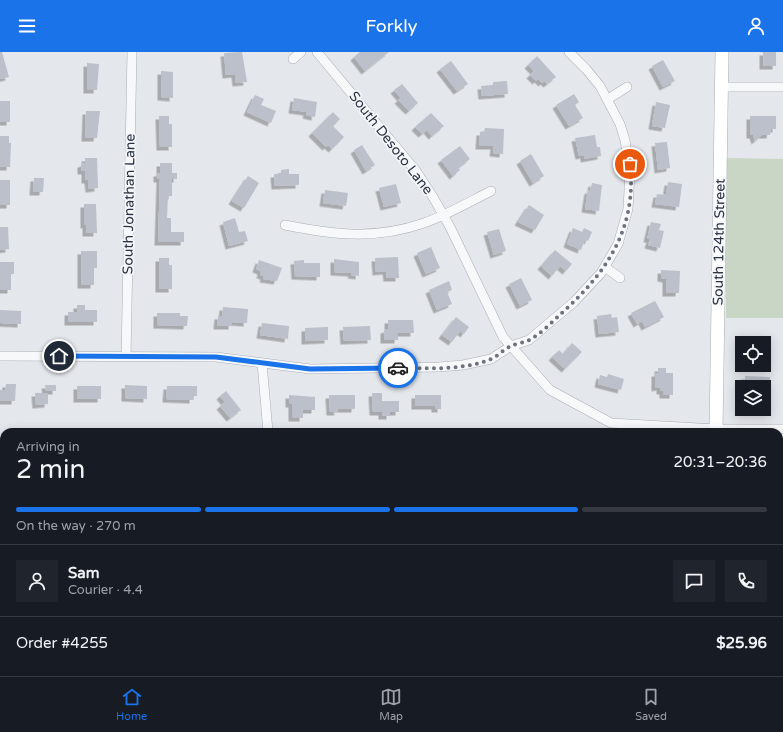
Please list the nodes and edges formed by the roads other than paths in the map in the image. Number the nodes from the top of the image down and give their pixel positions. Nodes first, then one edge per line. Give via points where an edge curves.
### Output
1 (132, 52) edge
2 (301, 52) edge
3 (317, 52) edge
4 (569, 52) edge
5 (722, 52) edge
6 (293, 59) dead end
7 (626, 87) dead end
8 (722, 87) junction
9 (783, 87) edge
10 (608, 99) junction
11 (491, 191) dead end
12 (443, 214) junction
13 (285, 226) dead end
14 (605, 267) junction
15 (620, 278) dead end
16 (511, 346) junction
17 (0, 356) edge
18 (126, 357) junction
19 (262, 363) junction
20 (610, 427) edge
21 (268, 428) edge
22 (645, 428) edge
23 (716, 428) edge

1 - 18 street, South Jonathan Lane
2 - 6 street
3 - 12 street, South Desoto Lane via 416,171
4 - 10 street via 586,69
5 - 8 street, South 124th Street
7 - 10 street
8 - 9 street
8 - 23 street, South 124th Street
10 - 14 street via 626,140 630,172 628,210 624,227
11 - 12 street
12 - 13 street via 400,230 362,234 331,234
12 - 16 street, South Desoto Lane via 503,337
14 - 15 street
14 - 16 street via 588,288 543,330 529,340
16 - 19 street via 492,359 445,367 310,369
16 - 20 street, South Desoto Lane via 550,390
17 - 18 street
18 - 19 street via 216,357
19 - 21 street
20 - 22 street

